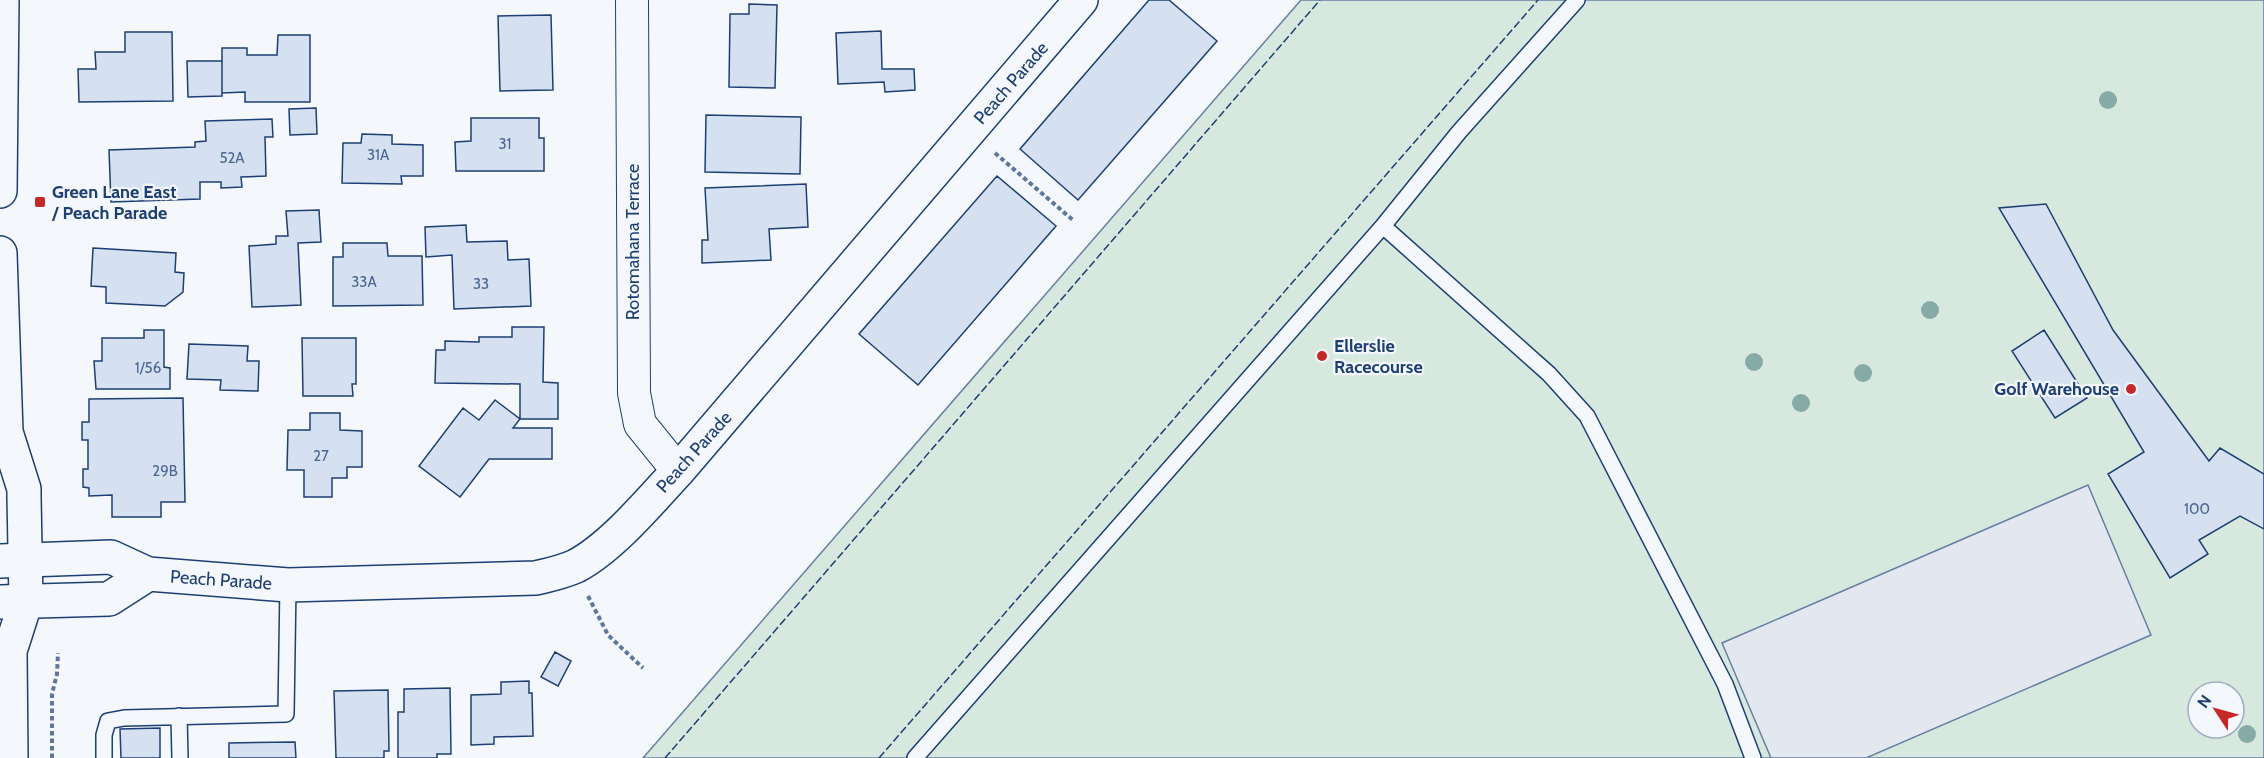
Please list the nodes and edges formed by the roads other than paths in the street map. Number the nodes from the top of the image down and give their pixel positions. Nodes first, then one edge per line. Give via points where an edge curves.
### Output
1 (2, 0) edge
2 (632, 0) edge
3 (1081, 0) edge
4 (1577, 0) edge
5 (0, 192) edge
6 (1383, 226) junction
7 (0, 253) edge
8 (3, 440) edge
9 (678, 471) junction
10 (13, 560) edge
11 (148, 574) junction
12 (288, 585) junction
13 (13, 602) edge
14 (5, 640) edge
15 (179, 716) junction
16 (11, 758) edge
17 (104, 758) edge
18 (180, 758) edge
19 (915, 758) edge
20 (1753, 758) edge

1 - 5 main road
2 - 9 street, Rotomahana Terrace via 634,393 640,424
3 - 9 main road, Peach Parade
4 - 6 lane via 1459,132
6 - 19 lane
6 - 20 lane via 1548,374 1587,416 1725,684
7 - 8 main road
8 - 10 main road via 24,489
9 - 12 main road, Peach Parade via 612,538 573,567 536,578
10 - 11 main road, Peach Parade via 111,557
10 - 13 main road
11 - 12 main road, Peach Parade
11 - 13 main road, Peach Parade via 109,599
12 - 15 lane via 286,714
13 - 14 main road
14 - 16 main road
15 - 17 lane via 108,721
15 - 18 lane

